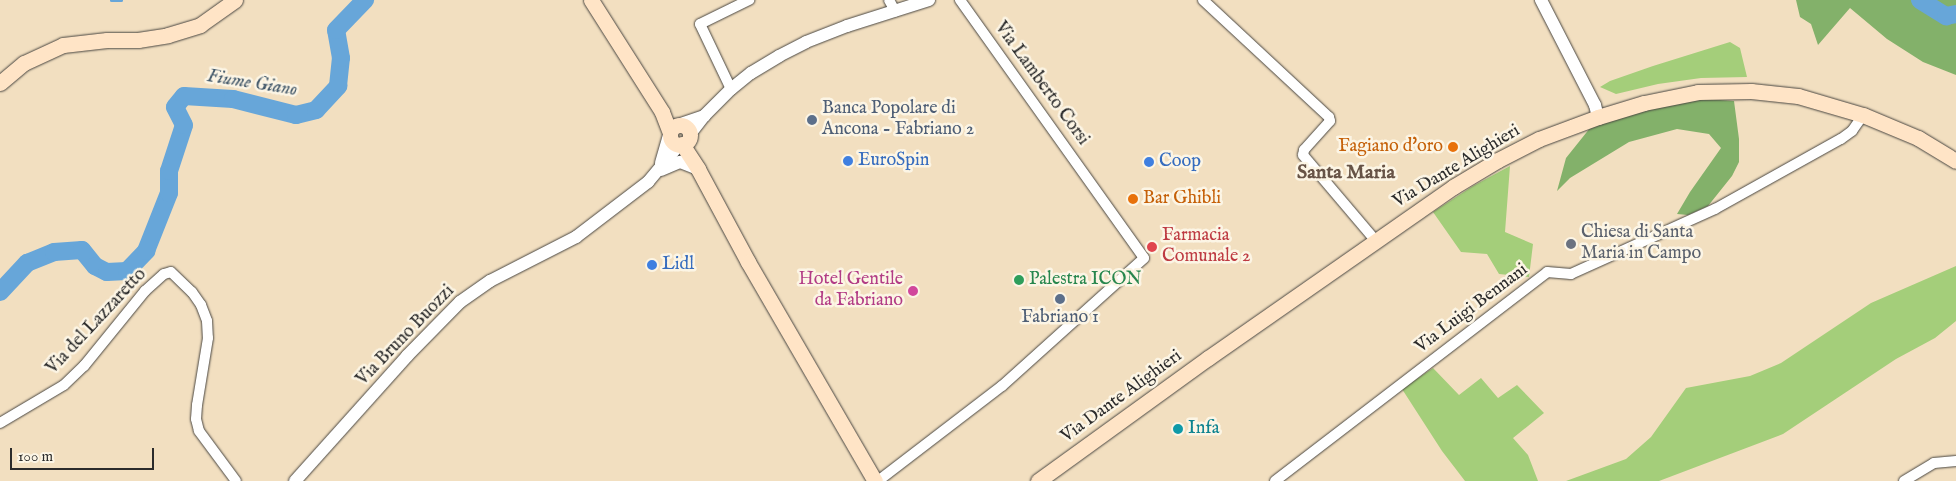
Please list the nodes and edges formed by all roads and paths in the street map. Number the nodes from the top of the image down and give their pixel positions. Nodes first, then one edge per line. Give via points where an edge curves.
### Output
1 (235, 0) edge
2 (591, 0) edge
3 (749, 0) edge
4 (928, 0) edge
5 (960, 0) edge
6 (1203, 0) edge
7 (1541, 0) edge
8 (892, 6) edge
9 (0, 83) edge
10 (731, 89) junction
11 (1863, 115) junction
12 (1598, 117) junction
13 (679, 135) junction
14 (1956, 161) edge
15 (698, 169) junction
16 (659, 170) junction
17 (1375, 240) junction
18 (0, 423) edge
19 (1956, 461) edge
20 (236, 481) edge
21 (295, 481) edge
22 (876, 481) edge
23 (1038, 481) edge
24 (1275, 481) edge
25 (1904, 481) edge

1 - 9 main road via 200,25 168,36 63,45 24,63
2 - 13 main road
3 - 10 street via 700,24
4 - 8 street
5 - 22 street, Via Lamberto Corsi via 1144,258 1002,386
6 - 17 street via 1329,116 1330,121 1303,155
7 - 12 street via 1595,105
8 - 10 street via 806,42 751,73
10 - 13 street
11 - 12 main road, Via Dante Alighieri via 1798,96 1751,91 1698,92
11 - 14 main road, Via Dante Alighieri via 1918,138
11 - 24 street, Via Luigi Bennani via 1852,131 1841,139 1715,209 1571,274 1547,272
12 - 17 main road, Via Dante Alighieri via 1539,139 1498,160
13 - 15 main road
13 - 16 street
15 - 16 street, Via Bruno Buozzi via 680,162
15 - 22 main road via 748,262
16 - 21 street, Via Bruno Buozzi via 576,237 490,281 460,302
17 - 23 main road, Via Dante Alighieri
18 - 20 street, Via del Lazzaretto via 64,385 84,366 145,291 164,274 171,272 192,292 207,321 208,338 196,419 199,431
19 - 25 street via 1934,462

